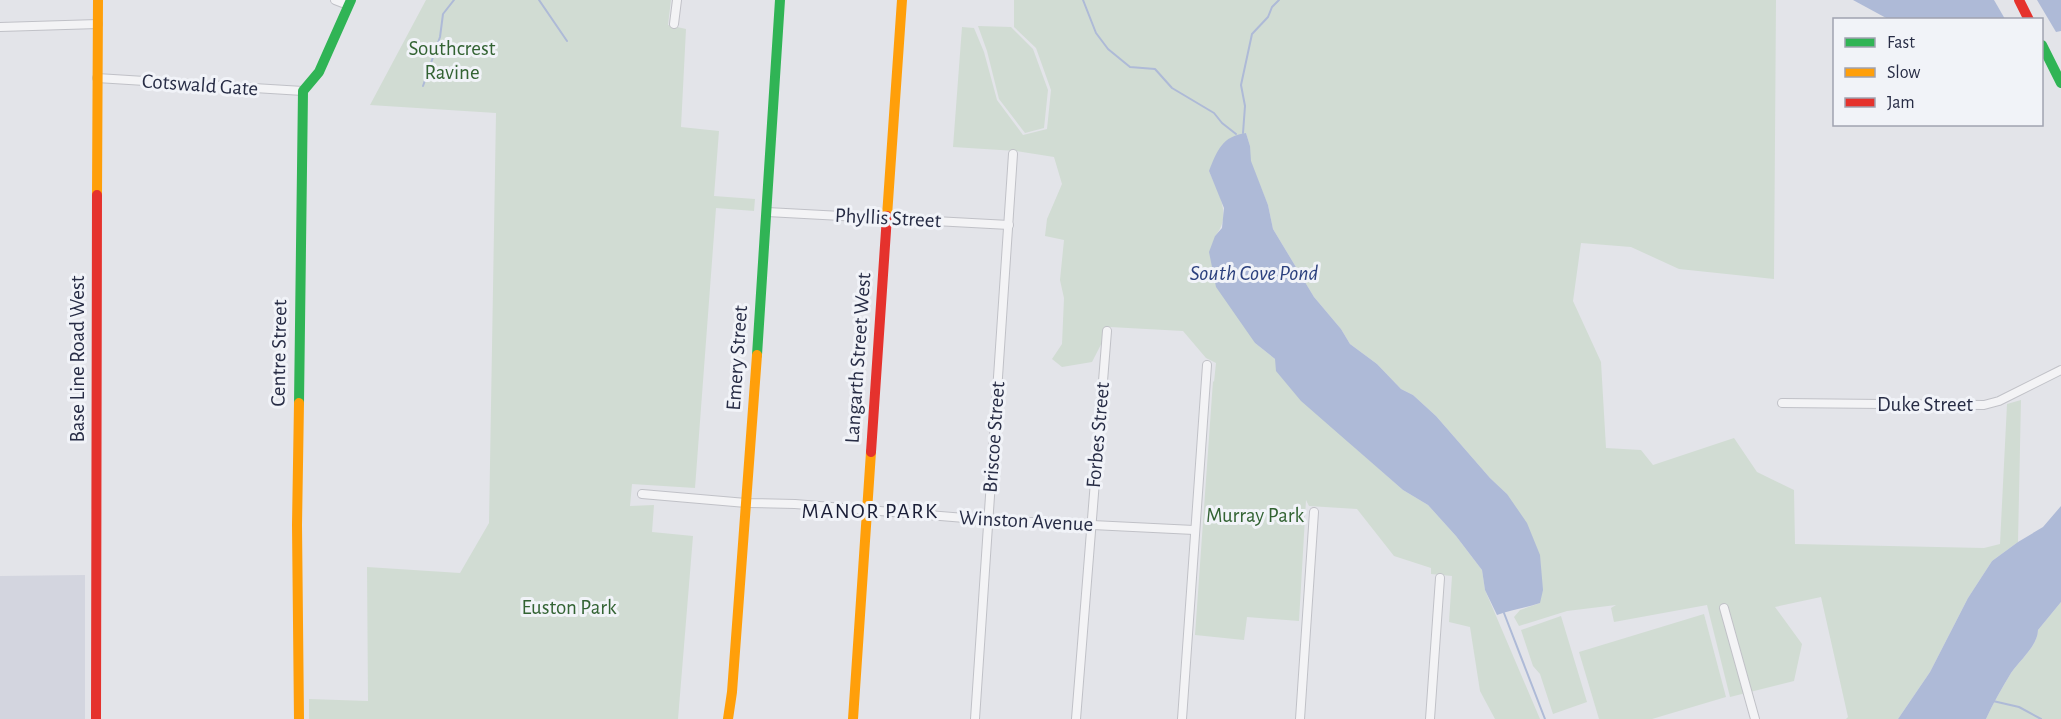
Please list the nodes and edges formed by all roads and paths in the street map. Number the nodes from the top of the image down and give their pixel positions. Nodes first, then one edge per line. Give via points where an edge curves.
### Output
1 (98, 0) edge
2 (335, 0) edge
3 (677, 0) edge
4 (780, 0) edge
5 (902, 0) edge
6 (2019, 0) edge
7 (349, 3) edge
8 (2028, 18) edge
9 (98, 24) junction
10 (674, 24) dead end
11 (0, 27) edge
12 (2043, 47) edge
13 (98, 78) junction
14 (2061, 83) edge
15 (303, 91) junction
16 (1013, 154) dead end
17 (767, 212) junction
18 (887, 217) junction
19 (1009, 225) junction
20 (1107, 331) dead end
21 (1207, 365) dead end
22 (2061, 370) edge
23 (1782, 403) dead end
24 (642, 494) dead end
25 (746, 503) junction
26 (868, 510) junction
27 (1314, 512) dead end
28 (988, 520) junction
29 (1090, 525) junction
30 (1194, 530) junction
31 (1440, 578) dead end
32 (1724, 608) dead end
33 (96, 719) edge
34 (299, 719) edge
35 (728, 719) edge
36 (853, 719) edge
37 (975, 719) edge
38 (1076, 719) edge
39 (1182, 719) edge
40 (1300, 719) edge
41 (1430, 719) edge
42 (1755, 719) edge

1 - 9 street, Base Line Road West
2 - 7 street
3 - 10 street
4 - 17 street, Emery Street
5 - 18 street, Langarth Street West
6 - 8 street
7 - 15 street via 319,72
9 - 11 street
9 - 13 street, Base Line Road West
12 - 14 street
13 - 15 street, Cotswald Gate
13 - 33 street, Base Line Road West
15 - 34 street, Centre Street via 297,515
16 - 19 street, Briscoe Street
17 - 18 street, Phyllis Street
17 - 25 street, Emery Street
18 - 19 street, Phyllis Street
18 - 26 street, Langarth Street West
19 - 28 street, Briscoe Street
20 - 29 street, Forbes Street
21 - 30 street
22 - 23 street, Duke Street via 1984,405
24 - 25 street, Winston Avenue
25 - 26 street, Winston Avenue
25 - 35 street, Emery Street
26 - 28 street, Winston Avenue
26 - 36 street, Langarth Street West
27 - 40 street
28 - 29 street, Winston Avenue
28 - 37 street, Briscoe Street
29 - 30 street, Winston Avenue
29 - 38 street, Forbes Street
30 - 39 street
31 - 41 street
32 - 42 street

